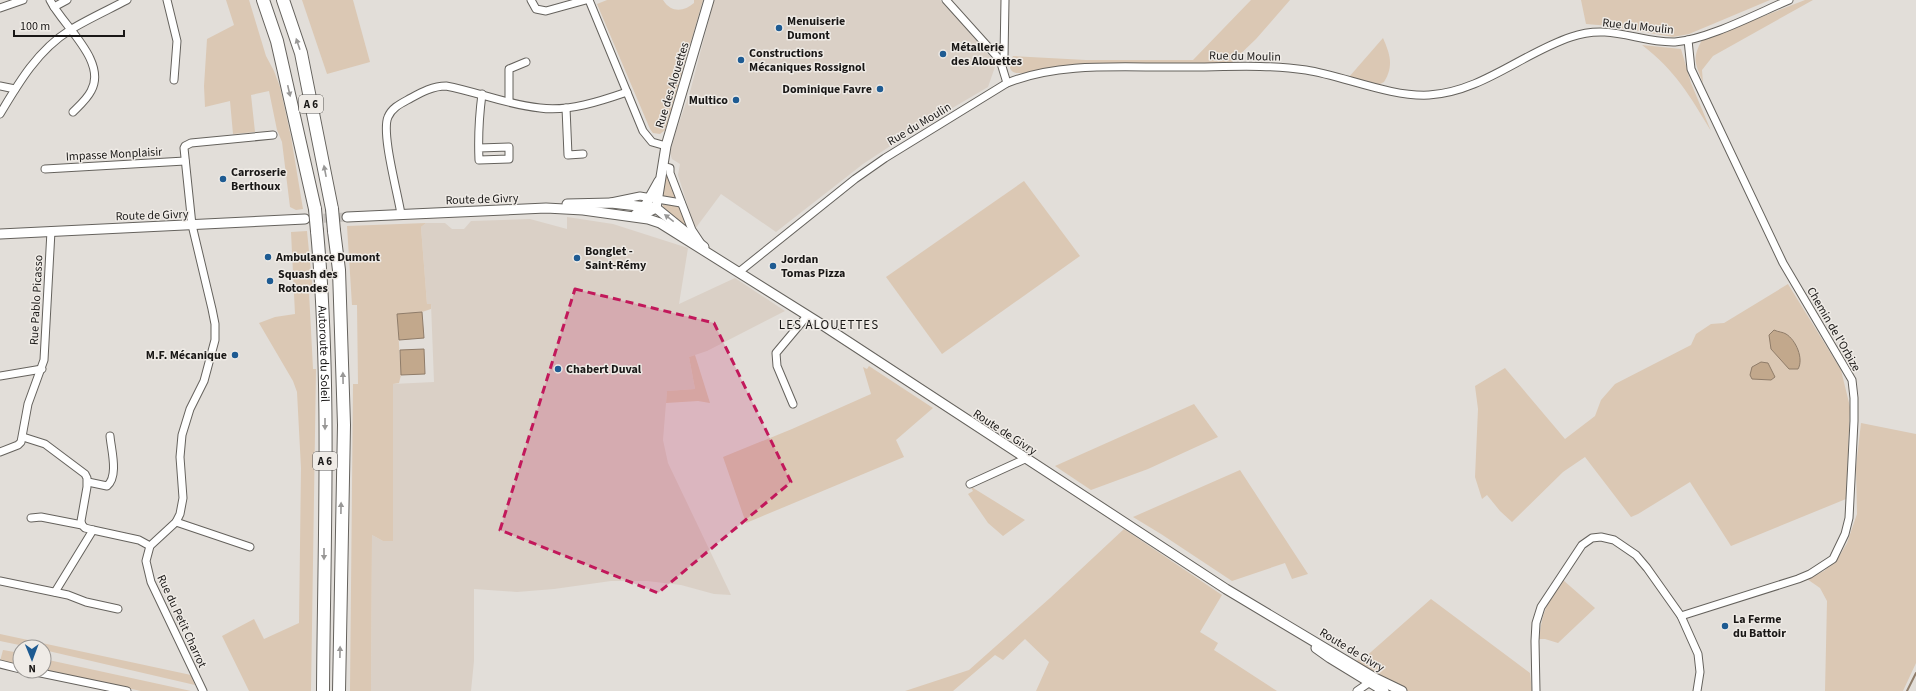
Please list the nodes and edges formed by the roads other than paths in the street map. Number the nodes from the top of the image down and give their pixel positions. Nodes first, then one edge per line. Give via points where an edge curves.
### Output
1 (23, 0) edge
2 (50, 0) edge
3 (67, 0) edge
4 (127, 0) edge
5 (167, 0) edge
6 (263, 0) edge
7 (283, 0) edge
8 (531, 0) edge
9 (588, 0) edge
10 (709, 0) edge
11 (946, 0) edge
12 (1005, 0) edge
13 (1789, 0) edge
14 (54, 7) junction
15 (0, 8) edge
16 (70, 30) junction
17 (1688, 40) junction
18 (1000, 60) junction
19 (526, 62) dead end
20 (174, 80) dead end
21 (1007, 83) junction
22 (0, 86) edge
23 (15, 89) junction
24 (627, 92) junction
25 (482, 94) junction
26 (509, 102) junction
27 (566, 108) junction
28 (73, 112) dead end
29 (0, 114) edge
30 (273, 135) dead end
31 (666, 146) junction
32 (479, 148) dead end
33 (583, 154) dead end
34 (185, 161) junction
35 (663, 166) junction
36 (45, 169) dead end
37 (655, 202) junction
38 (682, 202) junction
39 (611, 203) junction
40 (546, 208) junction
41 (647, 212) junction
42 (401, 214) junction
43 (347, 217) tunnel mouth
44 (305, 219) tunnel mouth
45 (192, 225) junction
46 (51, 231) junction
47 (0, 234) edge
48 (700, 242) junction
49 (709, 252) junction
50 (739, 272) junction
51 (807, 316) junction
52 (42, 369) junction
53 (0, 376) edge
54 (793, 404) dead end
55 (110, 436) dead end
56 (23, 437) junction
57 (0, 452) edge
58 (1025, 459) junction
59 (88, 482) junction
60 (970, 484) dead end
61 (31, 518) dead end
62 (176, 522) junction
63 (82, 525) junction
64 (93, 530) junction
65 (150, 546) junction
66 (250, 547) dead end
67 (0, 581) edge
68 (55, 592) junction
69 (118, 609) dead end
70 (1681, 616) junction
71 (0, 664) edge
72 (12, 667) edge
73 (52, 675) edge
74 (1372, 680) junction
75 (127, 691) edge
76 (203, 691) edge
77 (323, 691) edge
78 (339, 691) edge
79 (1357, 691) edge
80 (1384, 691) edge
81 (1402, 691) edge
82 (1536, 691) edge
83 (1697, 691) edge

1 - 15 street
2 - 14 street
3 - 14 street
4 - 16 street
5 - 20 street via 177,41
6 -> 77 highway, Autoroute du Soleil / A 6, bridge via 277,41 314,209 324,309
78 -> 7 highway, Autoroute du Soleil / A 6, bridge via 344,424 339,270 332,210 301,53
8 - 9 street via 536,9 546,11
9 - 24 street
10 - 31 main road, Rue des Alouettes
11 - 18 street
12 - 18 street via 1004,57
13 - 17 street, Rue du Moulin
14 - 16 street
16 - 23 street via 38,58
16 - 28 street via 89,56 95,74 91,91
17 - 21 street, Rue du Moulin via 1662,41 1612,32 1584,34 1559,42 1464,88 1428,95 1394,91 1309,70 1255,66 1081,68 1025,76
17 - 70 street, Chemin de l'Orbize via 1691,69 1776,248 1852,380 1854,421 1849,518 1845,534 1833,559 1798,579
18 - 21 street
19 - 26 street via 509,69
21 - 50 street, Rue du Moulin via 861,174
22 - 23 street
23 - 29 street
24 - 27 street
24 - 31 street via 647,138
25 - 26 street
25 - 32 street via 478,127
25 - 42 street via 438,86 419,93 390,112 386,128
26 - 27 street via 541,108
27 - 33 street via 568,155
30 - 34 street via 187,144 184,148
31 - 35 main road, Rue des Alouettes
34 - 36 street, Impasse Monplaisir
34 - 45 street
35 - 37 main road, Rue des Alouettes
35 - 38 street via 670,168
37 - 38 street
37 - 39 street via 640,196
37 - 41 main road, Rue des Alouettes
48 -> 37 main road, Route de Givry
38 - 48 street via 692,230
39 - 40 main road, Route de Givry via 569,204
39 - 41 main road, Route de Givry
40 - 41 main road, Route de Givry via 644,214
40 - 42 main road, Route de Givry
41 - 49 main road, Route de Givry via 660,223
42 - 43 main road, Route de Givry
44 - 45 main road, Route de Givry
45 - 46 main road, Route de Givry
45 - 62 street via 216,332 206,376 190,409 182,436 180,457 183,498
46 - 47 main road, Route de Givry
46 - 52 street, Rue Pablo Picasso
48 - 49 main road, Route de Givry
49 - 50 main road, Route de Givry
50 - 51 main road, Route de Givry
51 - 54 street via 776,352 777,366
51 - 58 main road, Route de Givry
52 - 53 street
52 - 56 street, Rue Pablo Picasso via 28,404
55 - 59 street via 113,474 109,484 107,486
56 - 57 street via 18,445
56 - 59 street via 53,449 85,474
58 - 60 street
58 - 74 main road, Route de Givry via 1290,628 1330,658
59 - 63 street
61 - 63 street via 41,517
62 - 65 street
62 - 66 street
63 - 64 street
64 - 65 street via 139,540
64 - 68 street
65 - 76 street, Rue du Petit Charrot via 146,561 148,577
67 - 68 street
68 - 69 street
70 - 82 street via 1636,555 1614,540 1592,538 1582,545 1541,607 1536,623
70 - 83 street via 1698,654 1700,672
71 - 72 street
73 - 75 street
74 - 79 street
74 - 80 main road, Route de Givry
74 - 81 main road, Route de Givry

